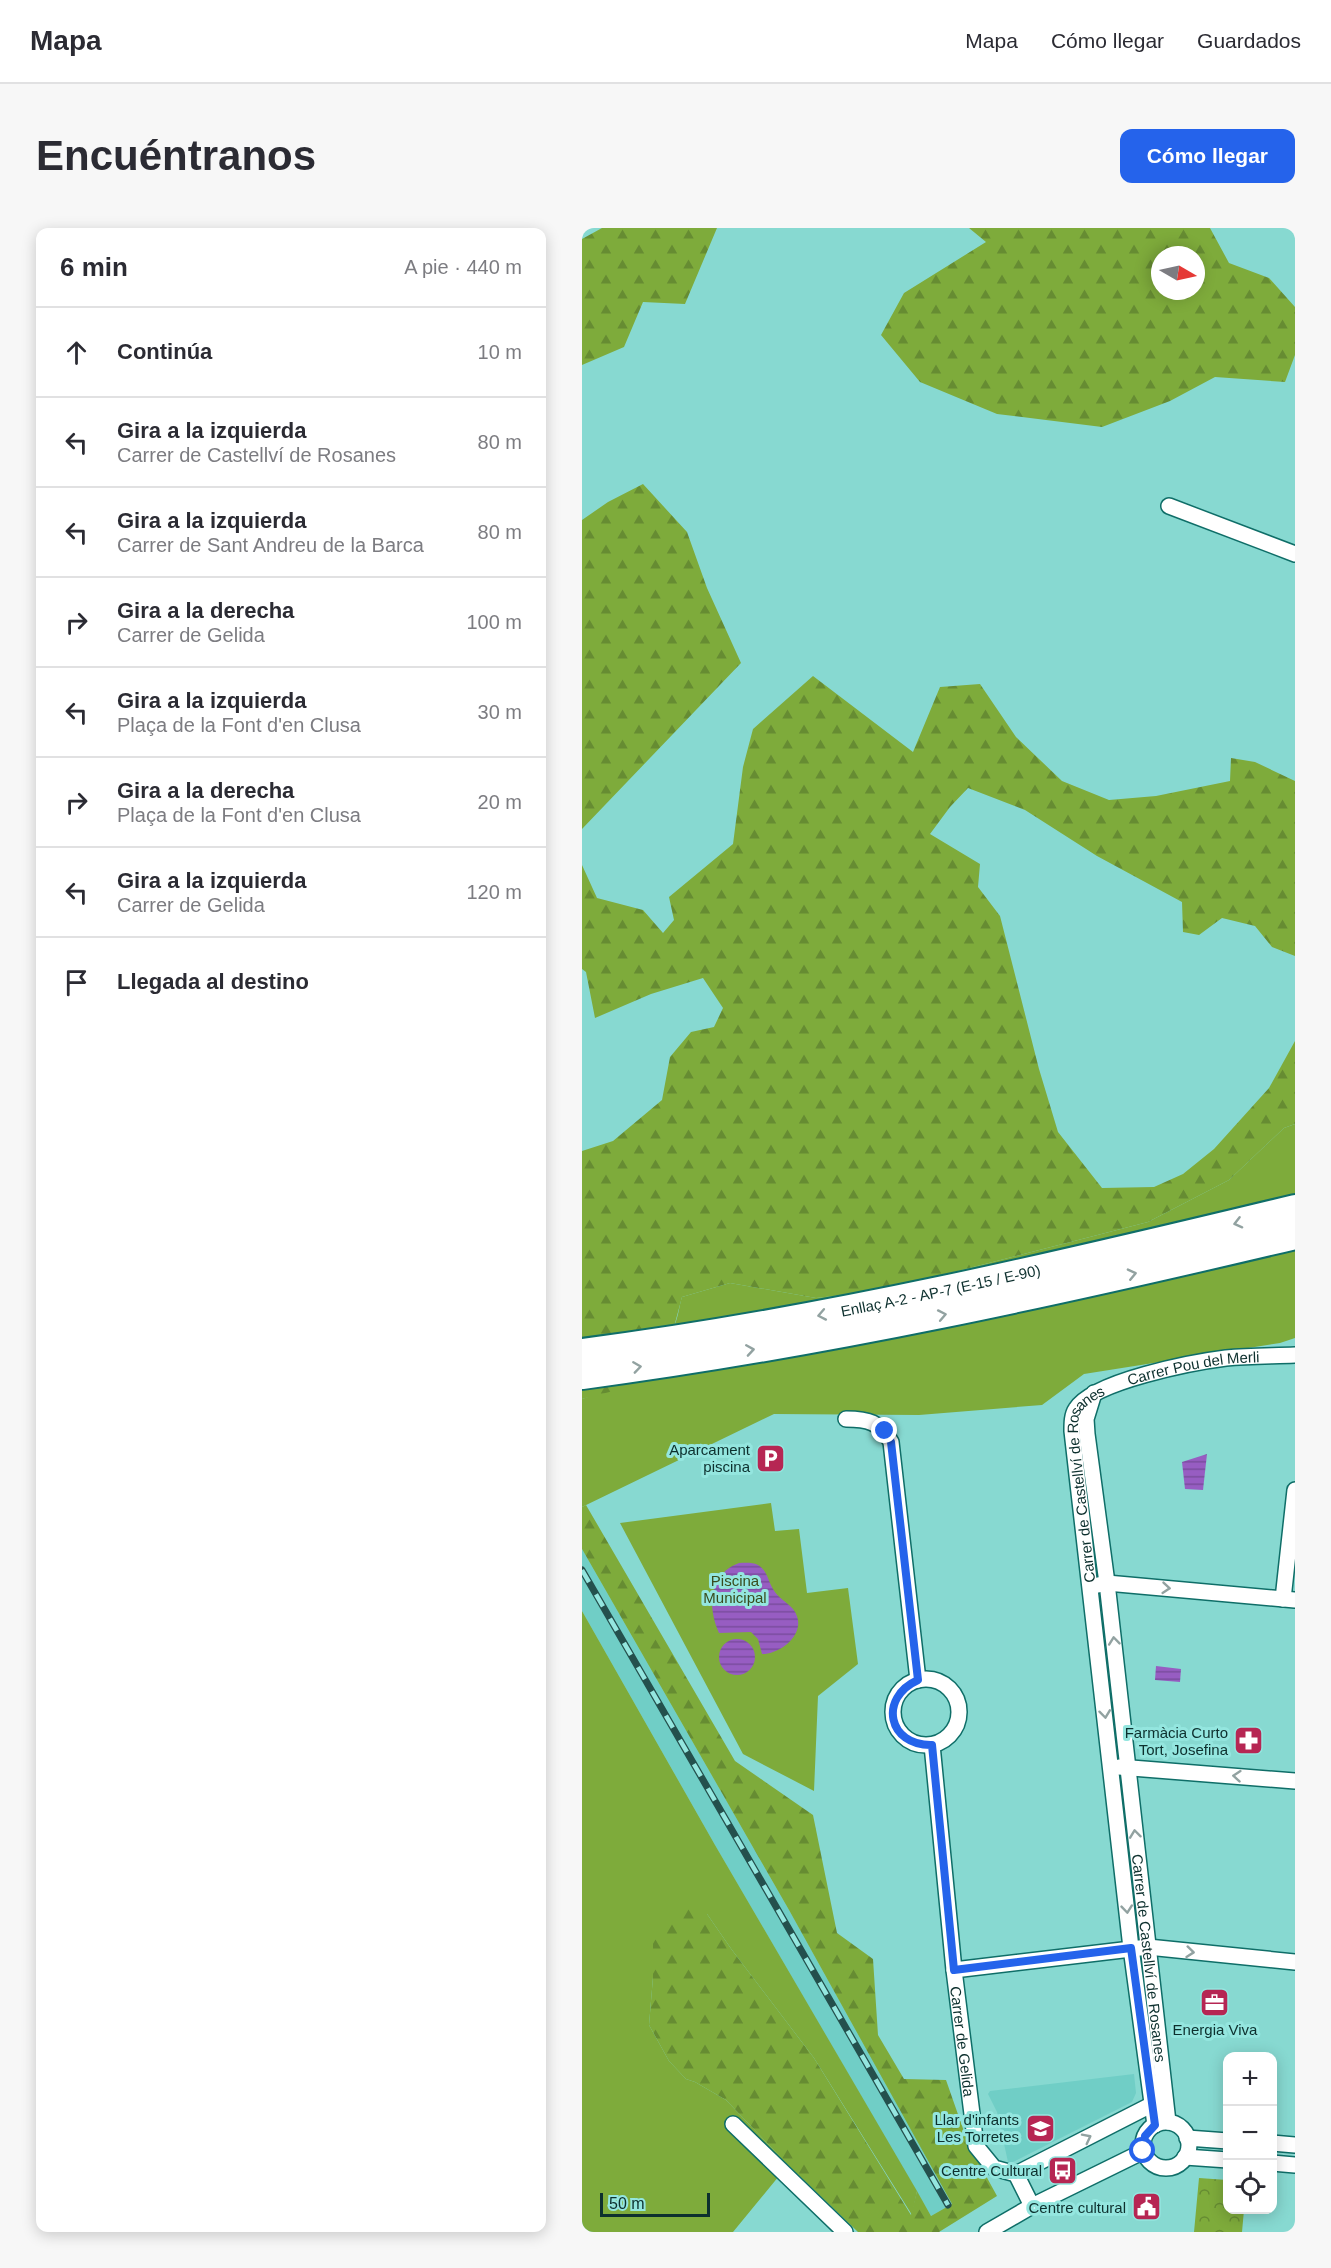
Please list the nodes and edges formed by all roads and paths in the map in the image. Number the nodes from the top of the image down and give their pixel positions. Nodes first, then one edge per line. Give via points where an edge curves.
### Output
1 (1169, 506) dead end
2 (1295, 555) edge
3 (1295, 1209) edge
4 (1295, 1235) edge
5 (690, 1349) junction
6 (582, 1353) edge
7 (1295, 1355) edge
8 (582, 1375) edge
9 (1094, 1393) junction
10 (846, 1419) dead end
11 (1295, 1490) edge
12 (1107, 1583) junction
13 (1090, 1586) junction
14 (1289, 1600) edge
15 (918, 1680) junction
16 (932, 1745) junction
17 (1119, 1767) junction
18 (1295, 1781) edge
19 (1148, 1947) junction
20 (1131, 1948) junction
21 (1295, 1962) edge
22 (954, 1970) junction
23 (1151, 2105) junction
24 (1162, 2123) junction
25 (733, 2124) dead end
26 (1187, 2138) junction
27 (1223, 2141) edge
28 (1277, 2143) edge
29 (1295, 2145) edge
30 (1143, 2151) junction
31 (1185, 2157) junction
32 (1223, 2160) edge
33 (1277, 2163) edge
34 (1295, 2165) edge
35 (1016, 2174) junction
36 (1032, 2205) junction
37 (845, 2232) edge
38 (987, 2232) edge

1 - 2 street
3 -> 5 highway, Enllaç A-2 - AP-7 (E-15 / E-90)
5 -> 4 highway, Enllaç A-2 - AP-7 (E-15 / E-90) via 821,1338 1009,1301
5 - 6 highway, Enllaç A-2 - AP-7 (E-15 / E-90)
8 -> 5 highway, Enllaç A-2 - AP-7 (E-15 / E-90)
7 - 9 street, Carrer Pou del Merli via 1200,1362 1137,1377
9 - 12 street, Carrer de Castellví de Rosanes via 1086,1419 1087,1434
9 - 13 street, Carrer de Castellví de Rosanes via 1076,1409 1072,1419
10 - 15 street via 876,1423 891,1442
11 - 14 street
12 - 13 street
12 -> 14 street
17 -> 12 street, Carrer de Castellví de Rosanes
13 -> 17 street, Carrer de Castellví de Rosanes
15 - 16 street via 899,1692 892,1714 901,1735 910,1742
15 - 16 street via 939,1681 955,1695 959,1705 957,1726 951,1735
16 - 22 street, Carrer de Gelida
18 -> 17 street
19 -> 17 street, Carrer de Castellví de Rosanes
17 -> 20 street, Carrer de Castellví de Rosanes
19 - 20 street
19 -> 21 street
19 - 24 street, Carrer de Castellví de Rosanes
20 - 22 street
20 - 23 street, Carrer de Castellví de Rosanes
22 - 35 street, Carrer de Gelida via 976,2146 994,2168
23 - 24 street, Carrer de Castellví de Rosanes
35 -> 23 street
24 - 26 street via 1180,2127
24 - 30 street via 1145,2136
25 - 37 street
26 - 27 street
26 - 31 street
28 - 29 street
30 - 31 street via 1152,2163 1166,2168
30 - 36 street
31 - 32 street
33 - 34 street
35 - 36 street
36 - 38 street

